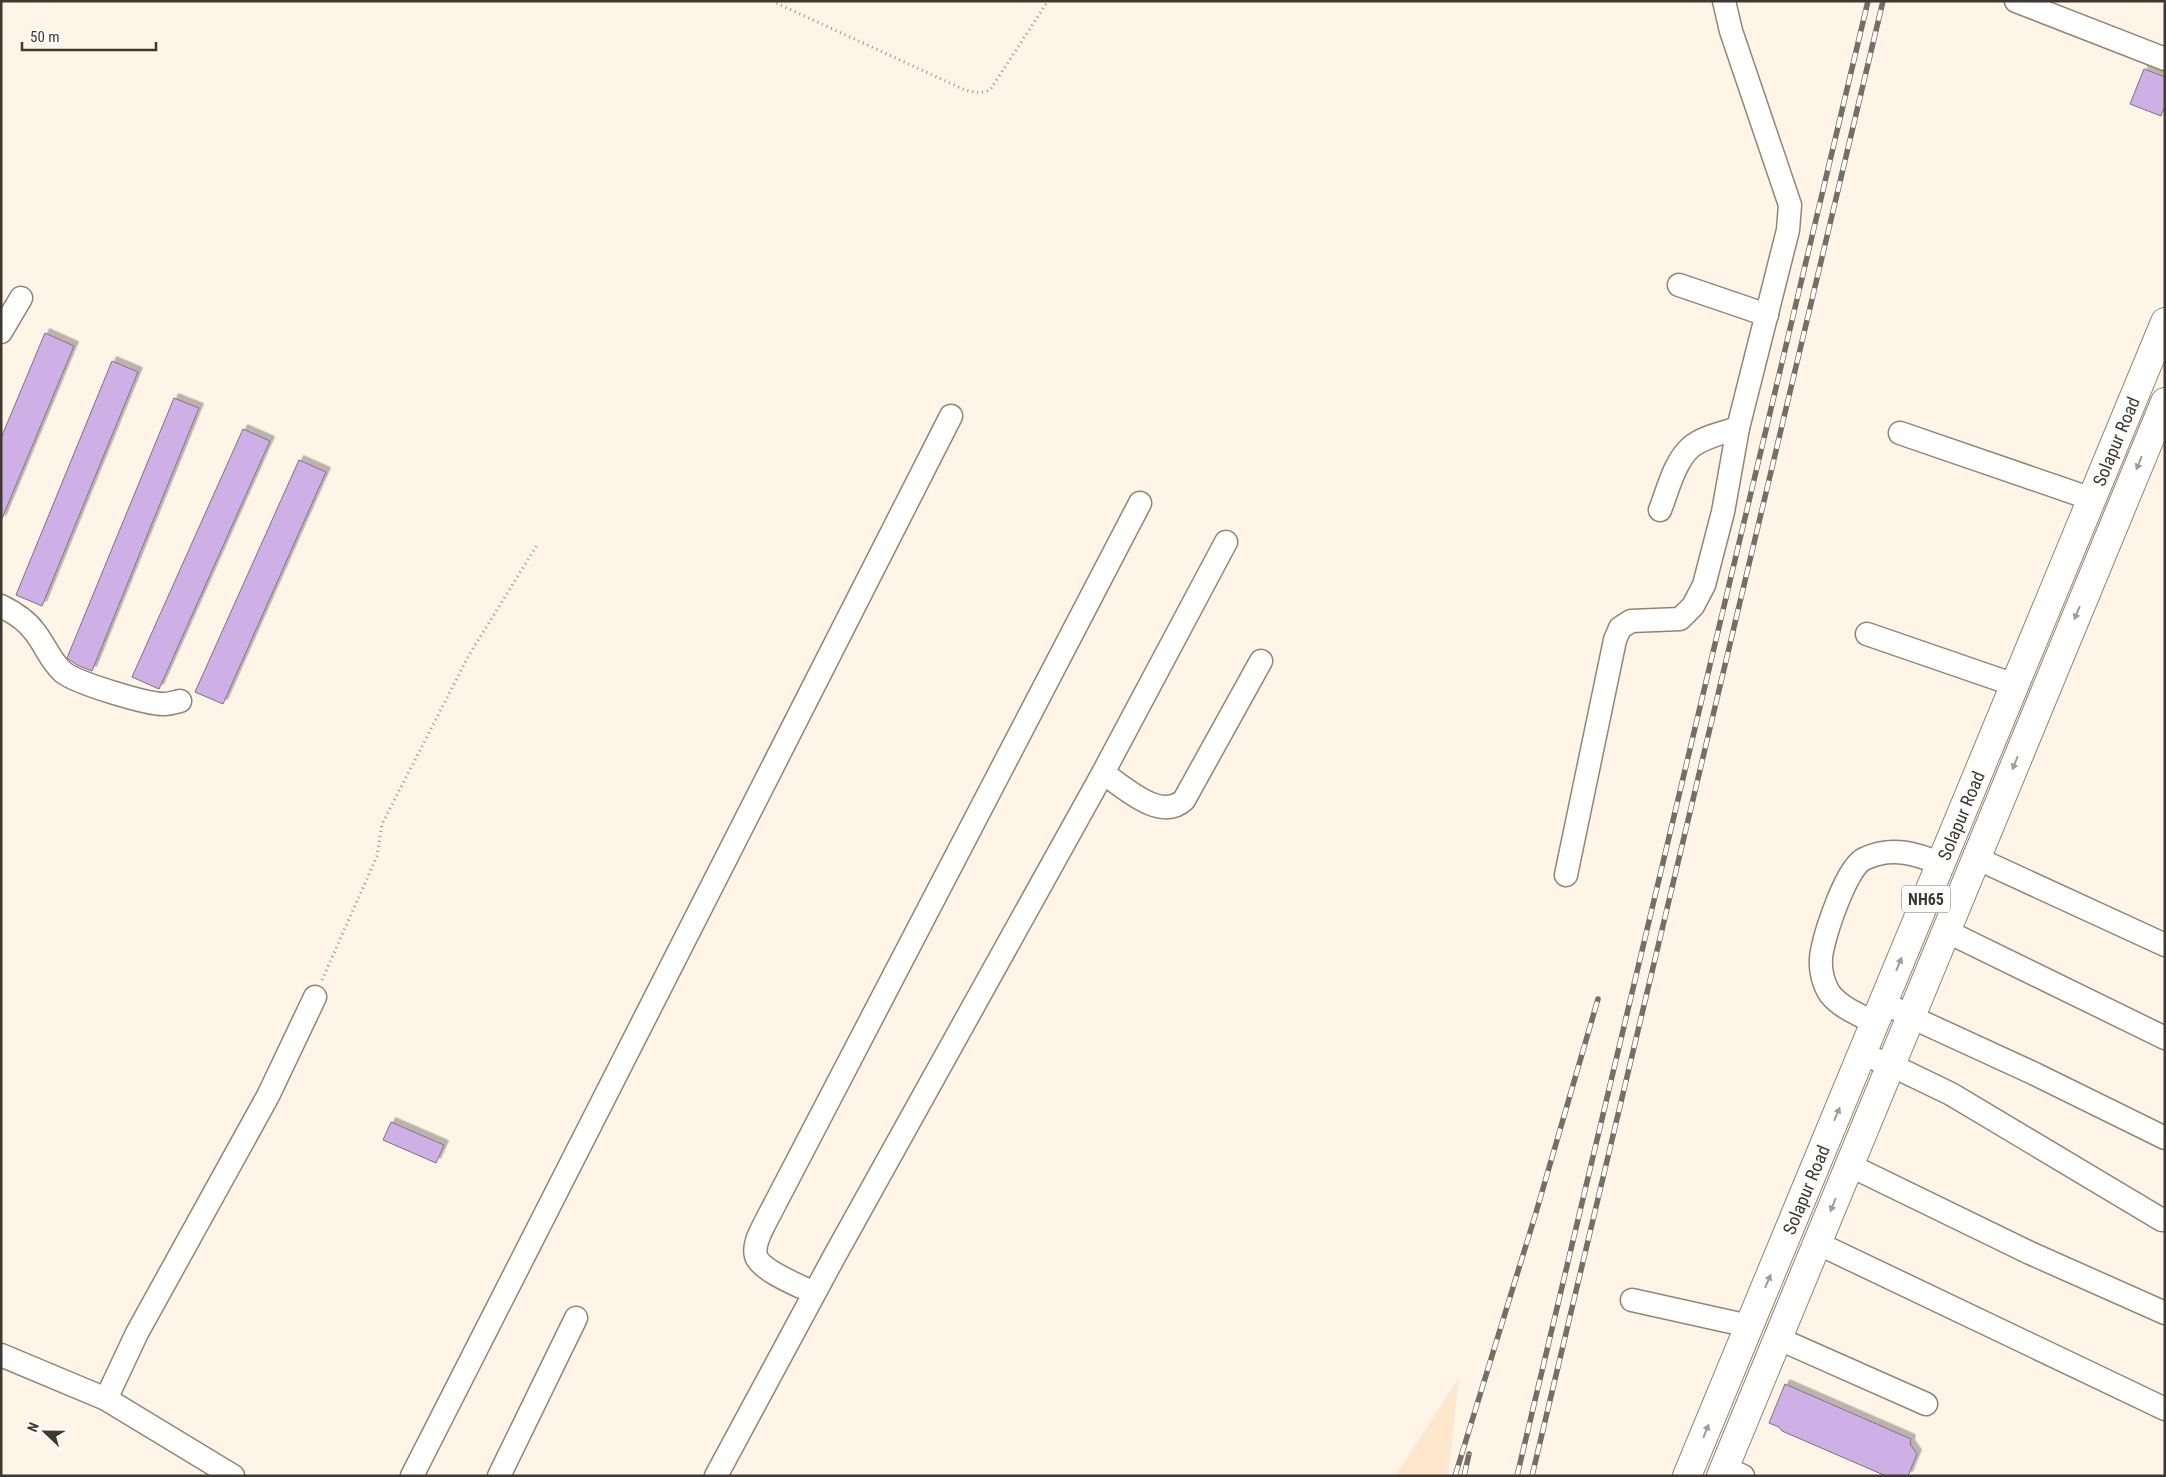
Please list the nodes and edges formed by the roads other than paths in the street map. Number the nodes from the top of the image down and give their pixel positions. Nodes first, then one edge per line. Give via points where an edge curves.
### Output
1 (1724, 1) edge
2 (2016, 1) edge
3 (2165, 59) edge
4 (1679, 284) dead end
5 (21, 298) dead end
6 (1767, 316) junction
7 (2165, 322) edge
8 (1, 332) edge
9 (2165, 402) edge
10 (951, 416) dead end
11 (1738, 428) junction
12 (1900, 433) dead end
13 (2158, 435) edge
14 (2092, 499) junction
15 (1140, 503) dead end
16 (1660, 510) dead end
17 (1226, 542) dead end
18 (1, 606) edge
19 (1867, 634) dead end
20 (1261, 661) dead end
21 (2014, 685) junction
22 (180, 701) dead end
23 (1103, 773) junction
24 (1976, 858) junction
25 (1941, 864) junction
26 (1566, 876) dead end
27 (1946, 931) junction
28 (2165, 946) edge
29 (315, 996) road end
30 (1879, 1012) junction
31 (1911, 1017) junction
32 (2165, 1038) edge
33 (1862, 1054) junction
34 (1891, 1065) junction
35 (2165, 1138) edge
36 (1849, 1164) junction
37 (2162, 1220) dead end
38 (1817, 1243) junction
39 (814, 1293) junction
40 (1632, 1300) dead end
41 (2165, 1313) edge
42 (576, 1318) dead end
43 (1749, 1326) junction
44 (1778, 1338) junction
45 (1, 1355) edge
46 (106, 1399) junction
47 (1926, 1404) dead end
48 (2165, 1409) edge
49 (1729, 1473) edge
50 (232, 1476) edge
51 (412, 1476) edge
52 (499, 1476) edge
53 (716, 1476) edge
54 (1687, 1476) edge

1 - 6 street via 1731,31 1790,205 1788,230
2 - 3 street
4 - 6 street
5 - 8 street
6 - 11 street
7 - 14 highway, Solapur Road / NH65
9 - 13 highway, Solapur Road / NH65
10 - 51 street
11 - 16 street via 1692,446 1683,455
11 - 26 street via 1723,512 1704,585 1693,606 1680,619 1631,622 1620,628 1615,640
12 - 14 street
13 -> 24 highway, Solapur Road / NH65
14 - 21 highway, Solapur Road / NH65
15 - 39 street via 756,1242 756,1256 762,1266
17 - 23 street
18 - 22 street via 14,612 34,630 52,660 74,679 148,701 164,704
19 - 21 street
20 - 23 street via 1184,800 1176,807 1164,809 1146,802
21 - 25 highway, Solapur Road / NH65
23 - 39 street
24 - 27 highway, Solapur Road / NH65
24 - 28 street
30 -> 25 highway, Solapur Road / NH65
25 - 30 street via 1915,854 1886,851 1862,860 1845,880 1822,952 1821,976 1830,994 1842,1006
27 - 31 highway, Solapur Road / NH65
27 - 32 street
29 - 46 street via 268,1096 137,1333
30 - 31 street
30 - 33 highway, Solapur Road / NH65
31 - 34 highway, Solapur Road / NH65
31 - 35 street
33 - 34 street
43 -> 33 highway, Solapur Road / NH65
34 - 36 highway, Solapur Road / NH65
34 - 37 street via 1951,1094
36 -> 38 highway, Solapur Road / NH65
36 - 41 street via 2030,1253
38 - 44 highway, Solapur Road / NH65
38 - 48 street
39 - 53 street
40 - 43 street
42 - 52 street
54 -> 43 highway, Solapur Road / NH65
44 - 47 street
44 - 49 highway, Solapur Road / NH65
45 - 46 street
46 - 50 street

